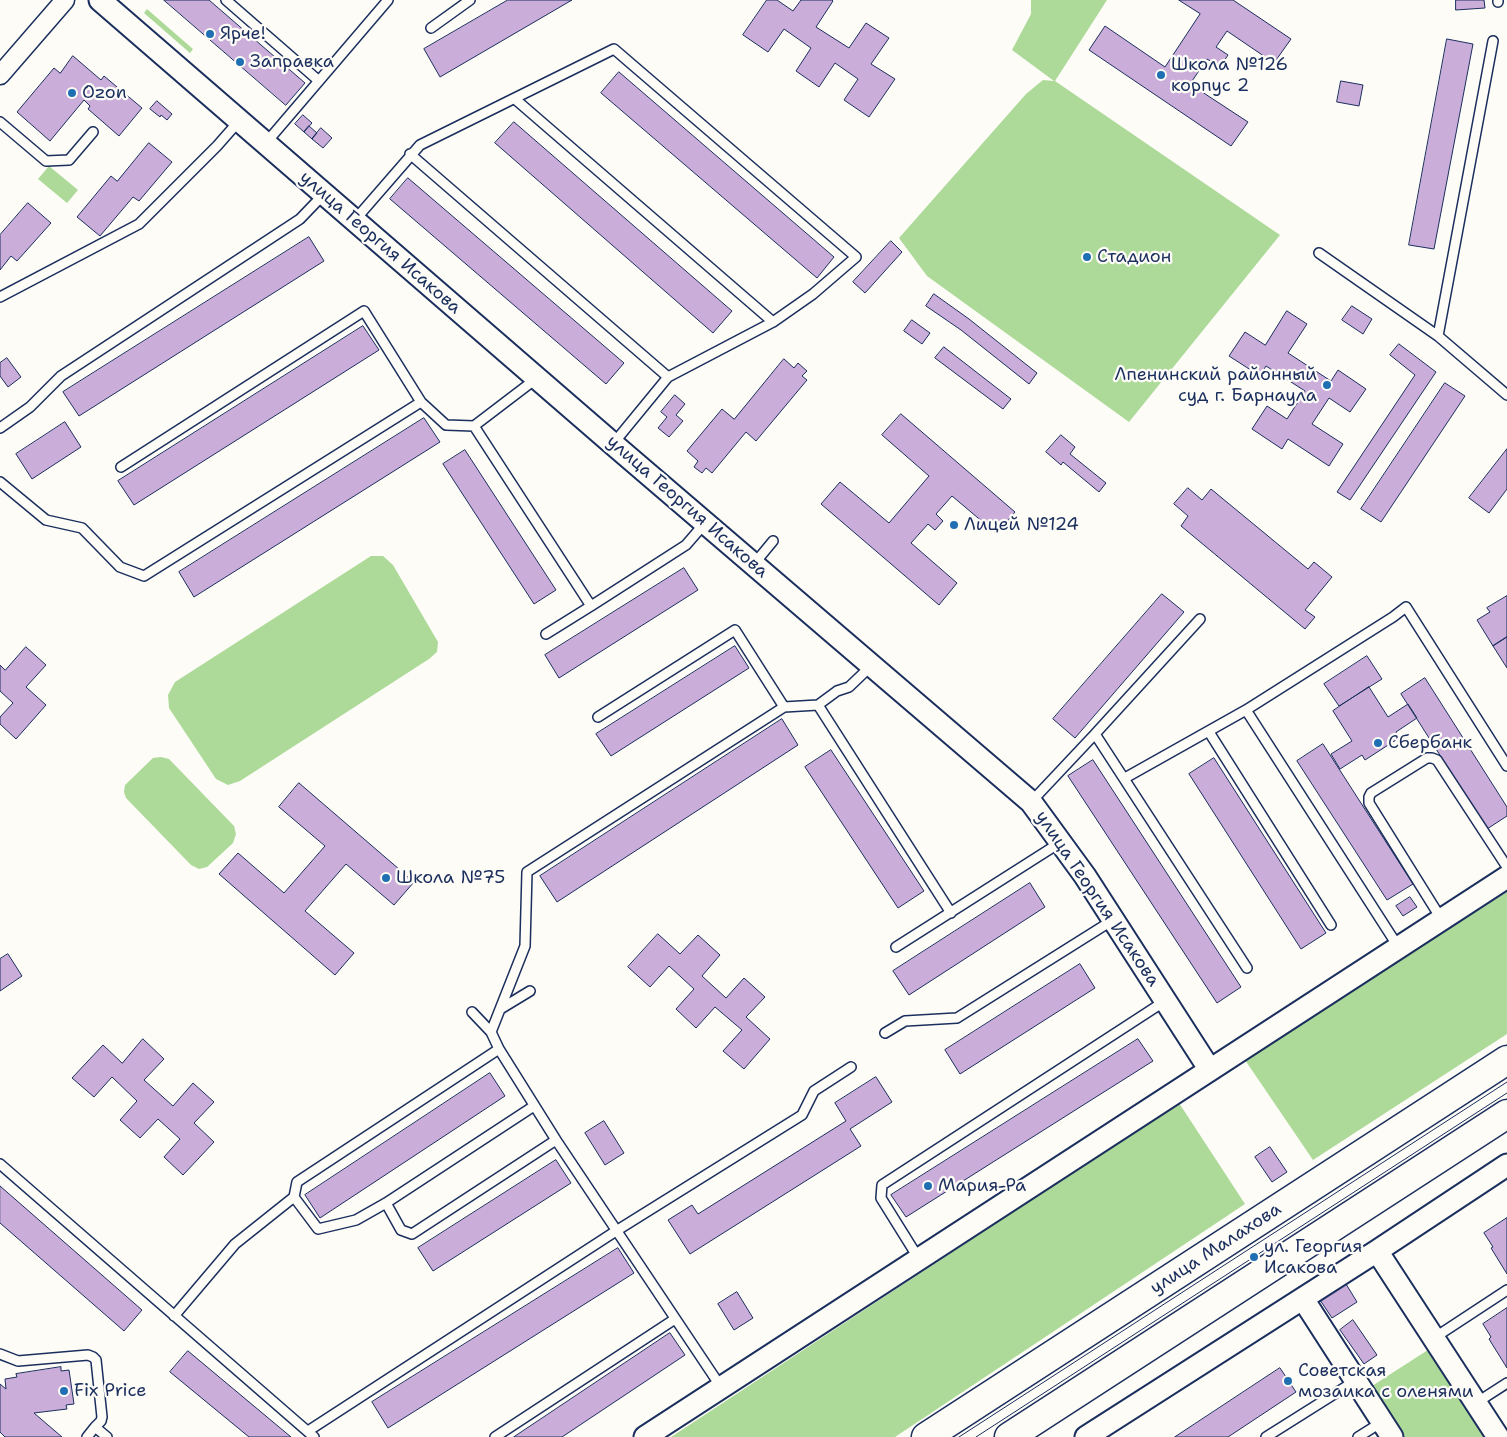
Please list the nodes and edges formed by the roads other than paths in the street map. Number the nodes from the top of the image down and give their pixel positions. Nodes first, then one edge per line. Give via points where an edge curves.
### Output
1 (65, 0) edge
2 (100, 0) edge
3 (226, 0) edge
4 (388, 0) edge
5 (470, 0) edge
6 (431, 28) dead end
7 (1493, 41) dead end
8 (0, 75) edge
9 (319, 81) junction
10 (515, 99) junction
11 (238, 121) junction
12 (0, 122) edge
13 (93, 132) dead end
14 (265, 144) junction
15 (410, 154) junction
16 (324, 194) junction
17 (354, 221) junction
18 (1319, 253) dead end
19 (0, 297) edge
20 (773, 322) junction
21 (1438, 336) junction
22 (668, 377) junction
23 (537, 378) junction
24 (1507, 395) edge
25 (421, 402) junction
26 (474, 426) junction
27 (0, 428) edge
28 (613, 444) junction
29 (121, 467) dead end
30 (0, 482) edge
31 (705, 523) junction
32 (774, 541) dead end
33 (754, 564) junction
34 (591, 606) junction
35 (1200, 619) dead end
36 (546, 634) dead end
37 (872, 666) junction
38 (818, 705) junction
39 (784, 707) junction
40 (1246, 710) junction
41 (598, 717) dead end
42 (1209, 732) junction
43 (1095, 734) junction
44 (1507, 766) edge
45 (1125, 778) junction
46 (1031, 802) junction
47 (1062, 842) junction
48 (1507, 867) edge
49 (1507, 877) edge
50 (951, 913) junction
51 (1114, 920) junction
52 (1442, 920) junction
53 (1331, 926) dead end
54 (896, 947) dead end
55 (1399, 948) junction
56 (1246, 968) dead end
57 (530, 991) dead end
58 (1165, 1001) junction
59 (502, 1008) junction
60 (472, 1012) dead end
61 (491, 1032) junction
62 (886, 1033) dead end
63 (499, 1049) junction
64 (1507, 1060) edge
65 (851, 1067) dead end
66 (1210, 1070) junction
67 (534, 1106) junction
68 (1507, 1114) edge
69 (556, 1140) junction
70 (0, 1164) edge
71 (1507, 1165) edge
72 (294, 1197) junction
73 (386, 1203) junction
74 (616, 1231) junction
75 (1377, 1251) junction
76 (920, 1260) junction
77 (1507, 1290) edge
78 (1303, 1299) junction
79 (174, 1316) junction
80 (675, 1319) junction
81 (1433, 1338) junction
82 (0, 1354) edge
83 (1356, 1381) junction
84 (1507, 1384) edge
85 (721, 1388) junction
86 (1476, 1403) junction
87 (95, 1428) junction
88 (1387, 1430) edge
89 (311, 1434) edge
90 (87, 1437) edge
91 (107, 1437) edge
92 (495, 1437) edge
93 (645, 1437) edge
94 (926, 1437) edge
95 (1009, 1437) edge
96 (1086, 1437) edge
97 (1266, 1437) edge
98 (1358, 1437) edge
99 (1498, 1437) edge

1 - 8 street
2 - 11 street, улица Георгия Исакова
3 - 9 lane
4 - 9 lane
5 - 6 lane
7 - 21 lane
9 - 14 lane
10 - 15 lane via 420,144
10 - 20 lane
10 - 20 lane via 614,49 856,257 813,294
11 - 14 street, улица Георгия Исакова
11 - 19 lane via 139,224
12 - 13 lane via 46,161 69,160
14 - 16 street, улица Георгия Исакова
15 - 17 lane
15 - 22 lane
16 - 17 street, улица Георгия Исакова
16 - 27 lane via 300,219 61,376 30,407
17 - 23 street, улица Георгия Исакова
18 - 21 lane
20 - 22 lane
21 - 24 lane
22 - 28 lane
23 - 26 lane
23 - 28 street, улица Георгия Исакова
25 - 26 lane via 446,424
25 - 29 lane via 364,311
25 - 30 lane via 144,576 120,567 82,528 46,520
26 - 34 lane
28 - 31 street, улица Георгия Исакова
31 - 33 street, улица Георгия Исакова
31 - 34 lane via 686,545
32 - 33 lane
33 - 37 street, улица Георгия Исакова
34 - 36 lane
35 - 43 lane
37 - 38 lane via 849,687 837,691
37 - 46 street, улица Георгия Исакова
38 - 39 lane
38 - 50 lane
39 - 41 lane via 735,630
39 - 59 lane via 527,872 525,946
40 - 42 lane
40 - 44 lane via 1406,607
40 - 55 lane
42 - 45 lane
42 - 53 lane
43 - 45 lane
43 - 46 lane
45 - 56 lane
46 - 47 street, улица Георгия Исакова
47 - 50 lane
47 - 51 street, улица Георгия Исакова
48 - 52 lane via 1438,760 1426,758 1371,793 1369,803
49 - 52 street
50 - 54 lane
51 - 58 street, улица Георгия Исакова
51 - 62 lane via 957,1018 905,1020
52 - 55 street
55 - 66 street
57 - 59 lane
58 - 66 street, улица Георгия Исакова
58 - 76 lane via 882,1185 881,1198
59 - 61 lane
60 - 61 lane
61 - 63 lane
63 - 67 lane
63 - 72 lane via 297,1182
64 - 94 main road, улица Малахова
65 - 74 lane via 814,1092 802,1115
66 - 76 street
67 - 69 lane
67 - 73 lane
68 - 95 main road
69 - 73 lane via 412,1234 401,1230
69 - 74 lane
70 - 79 lane
71 - 75 street
72 - 73 lane via 318,1229 356,1220
72 - 79 lane via 235,1244
74 - 80 lane
74 - 89 lane
75 - 78 street
75 - 81 street
76 - 85 street
77 - 81 lane
78 - 83 street
78 - 96 street
79 - 89 lane
80 - 85 lane
80 - 92 lane
81 - 86 street
82 - 87 lane via 18,1361 93,1357 96,1360 102,1417
83 - 88 street
83 - 97 lane
84 - 86 lane
85 - 93 street
86 - 99 street
87 - 90 lane
87 - 91 lane
88 - 98 lane

